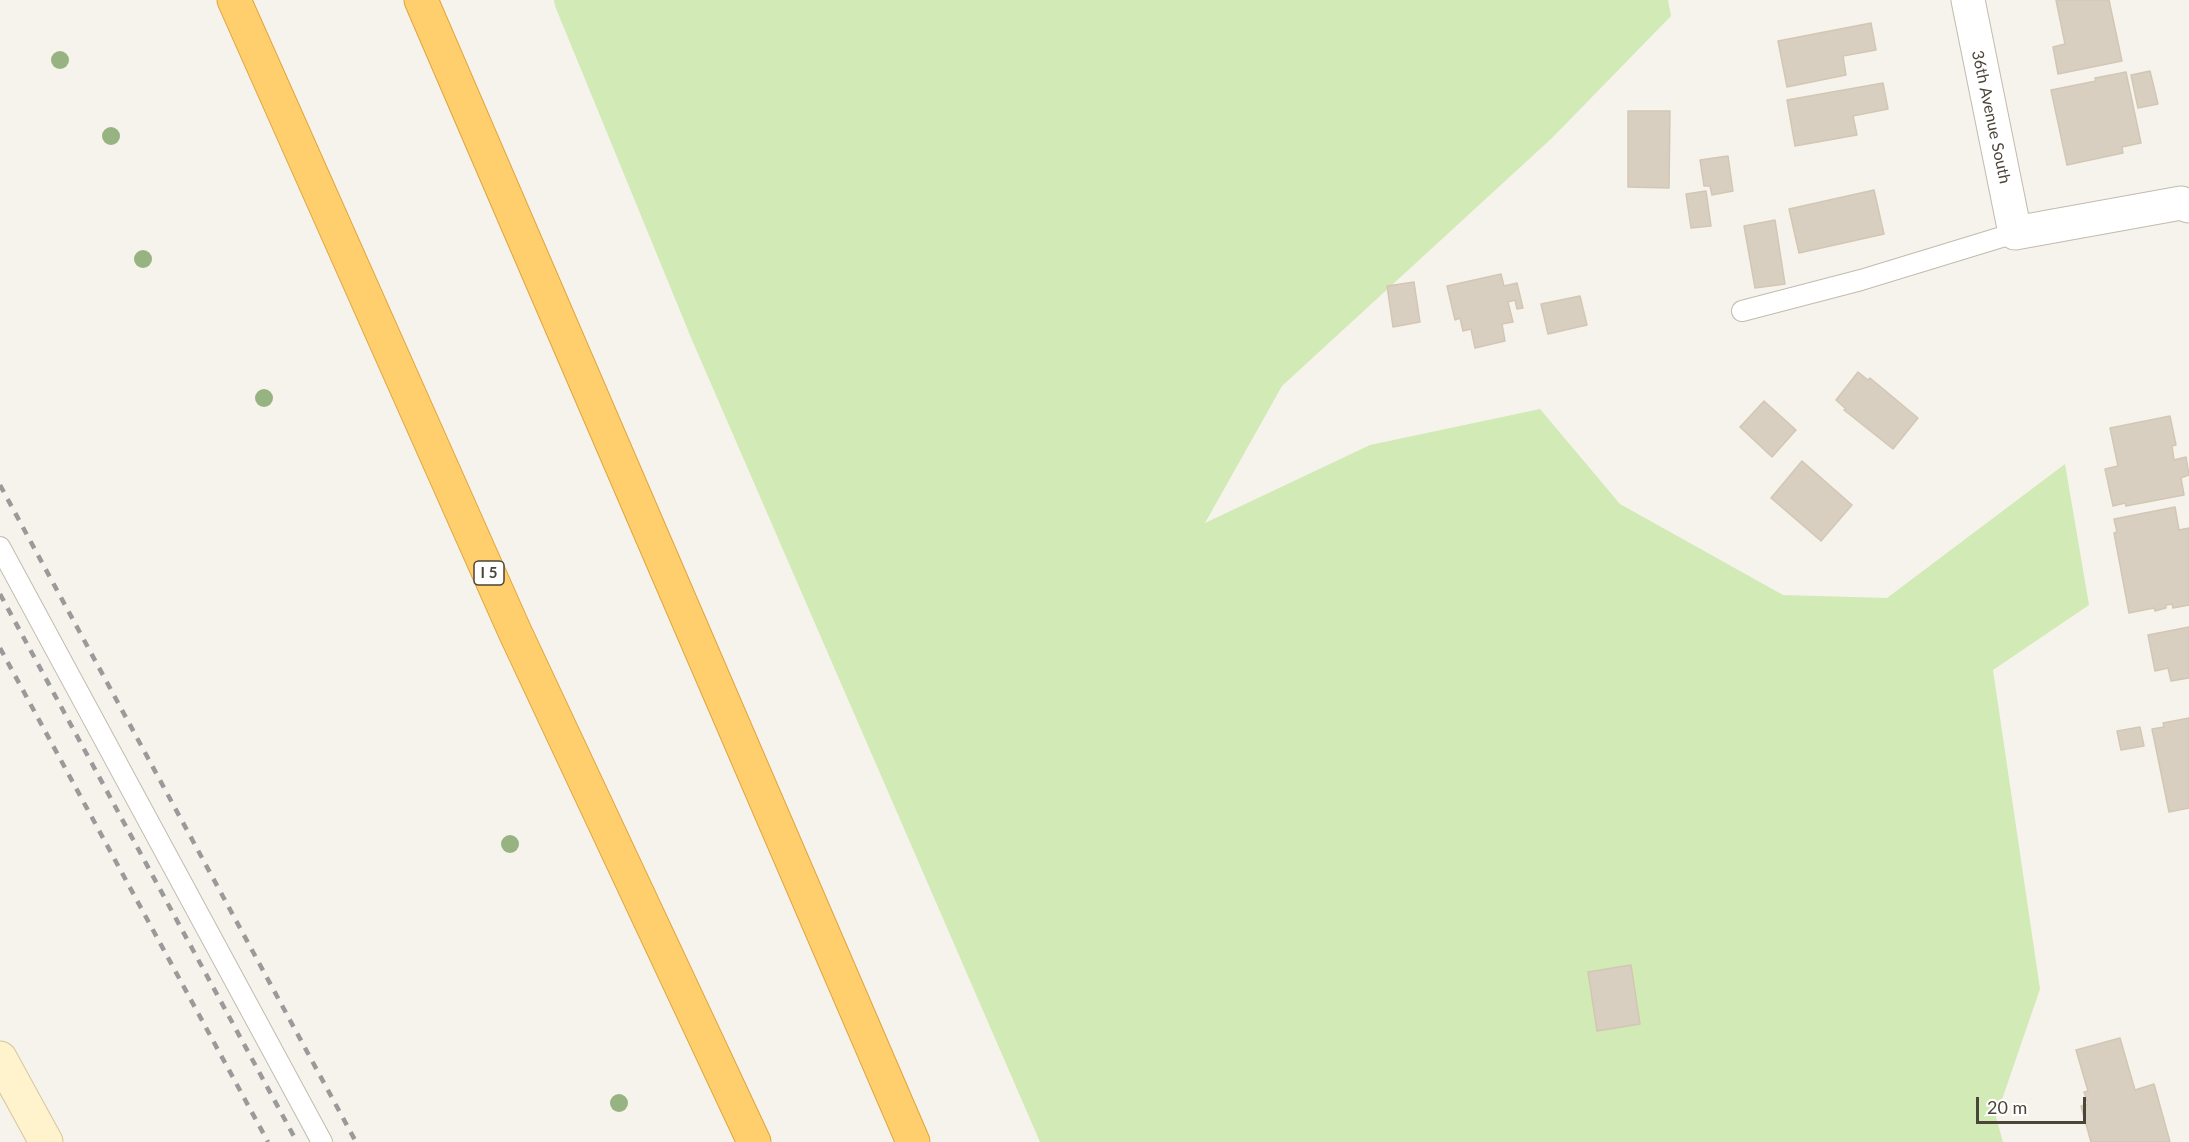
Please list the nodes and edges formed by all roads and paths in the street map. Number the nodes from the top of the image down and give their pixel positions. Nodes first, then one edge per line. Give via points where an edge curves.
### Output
1 (234, 0) edge
2 (421, 0) edge
3 (1968, 0) edge
4 (2189, 206) edge
5 (2015, 233) junction
6 (1742, 311) dead end
7 (0, 547) edge
8 (0, 1058) edge
9 (46, 1142) edge
10 (322, 1142) edge
11 (754, 1142) edge
12 (913, 1142) edge

1 - 11 highway, I 5 via 515,632
2 - 12 highway
3 - 5 street, 36th Avenue South
4 - 5 street via 2181,203
5 - 6 lane via 1862,280
7 - 10 lane
8 - 9 main road

